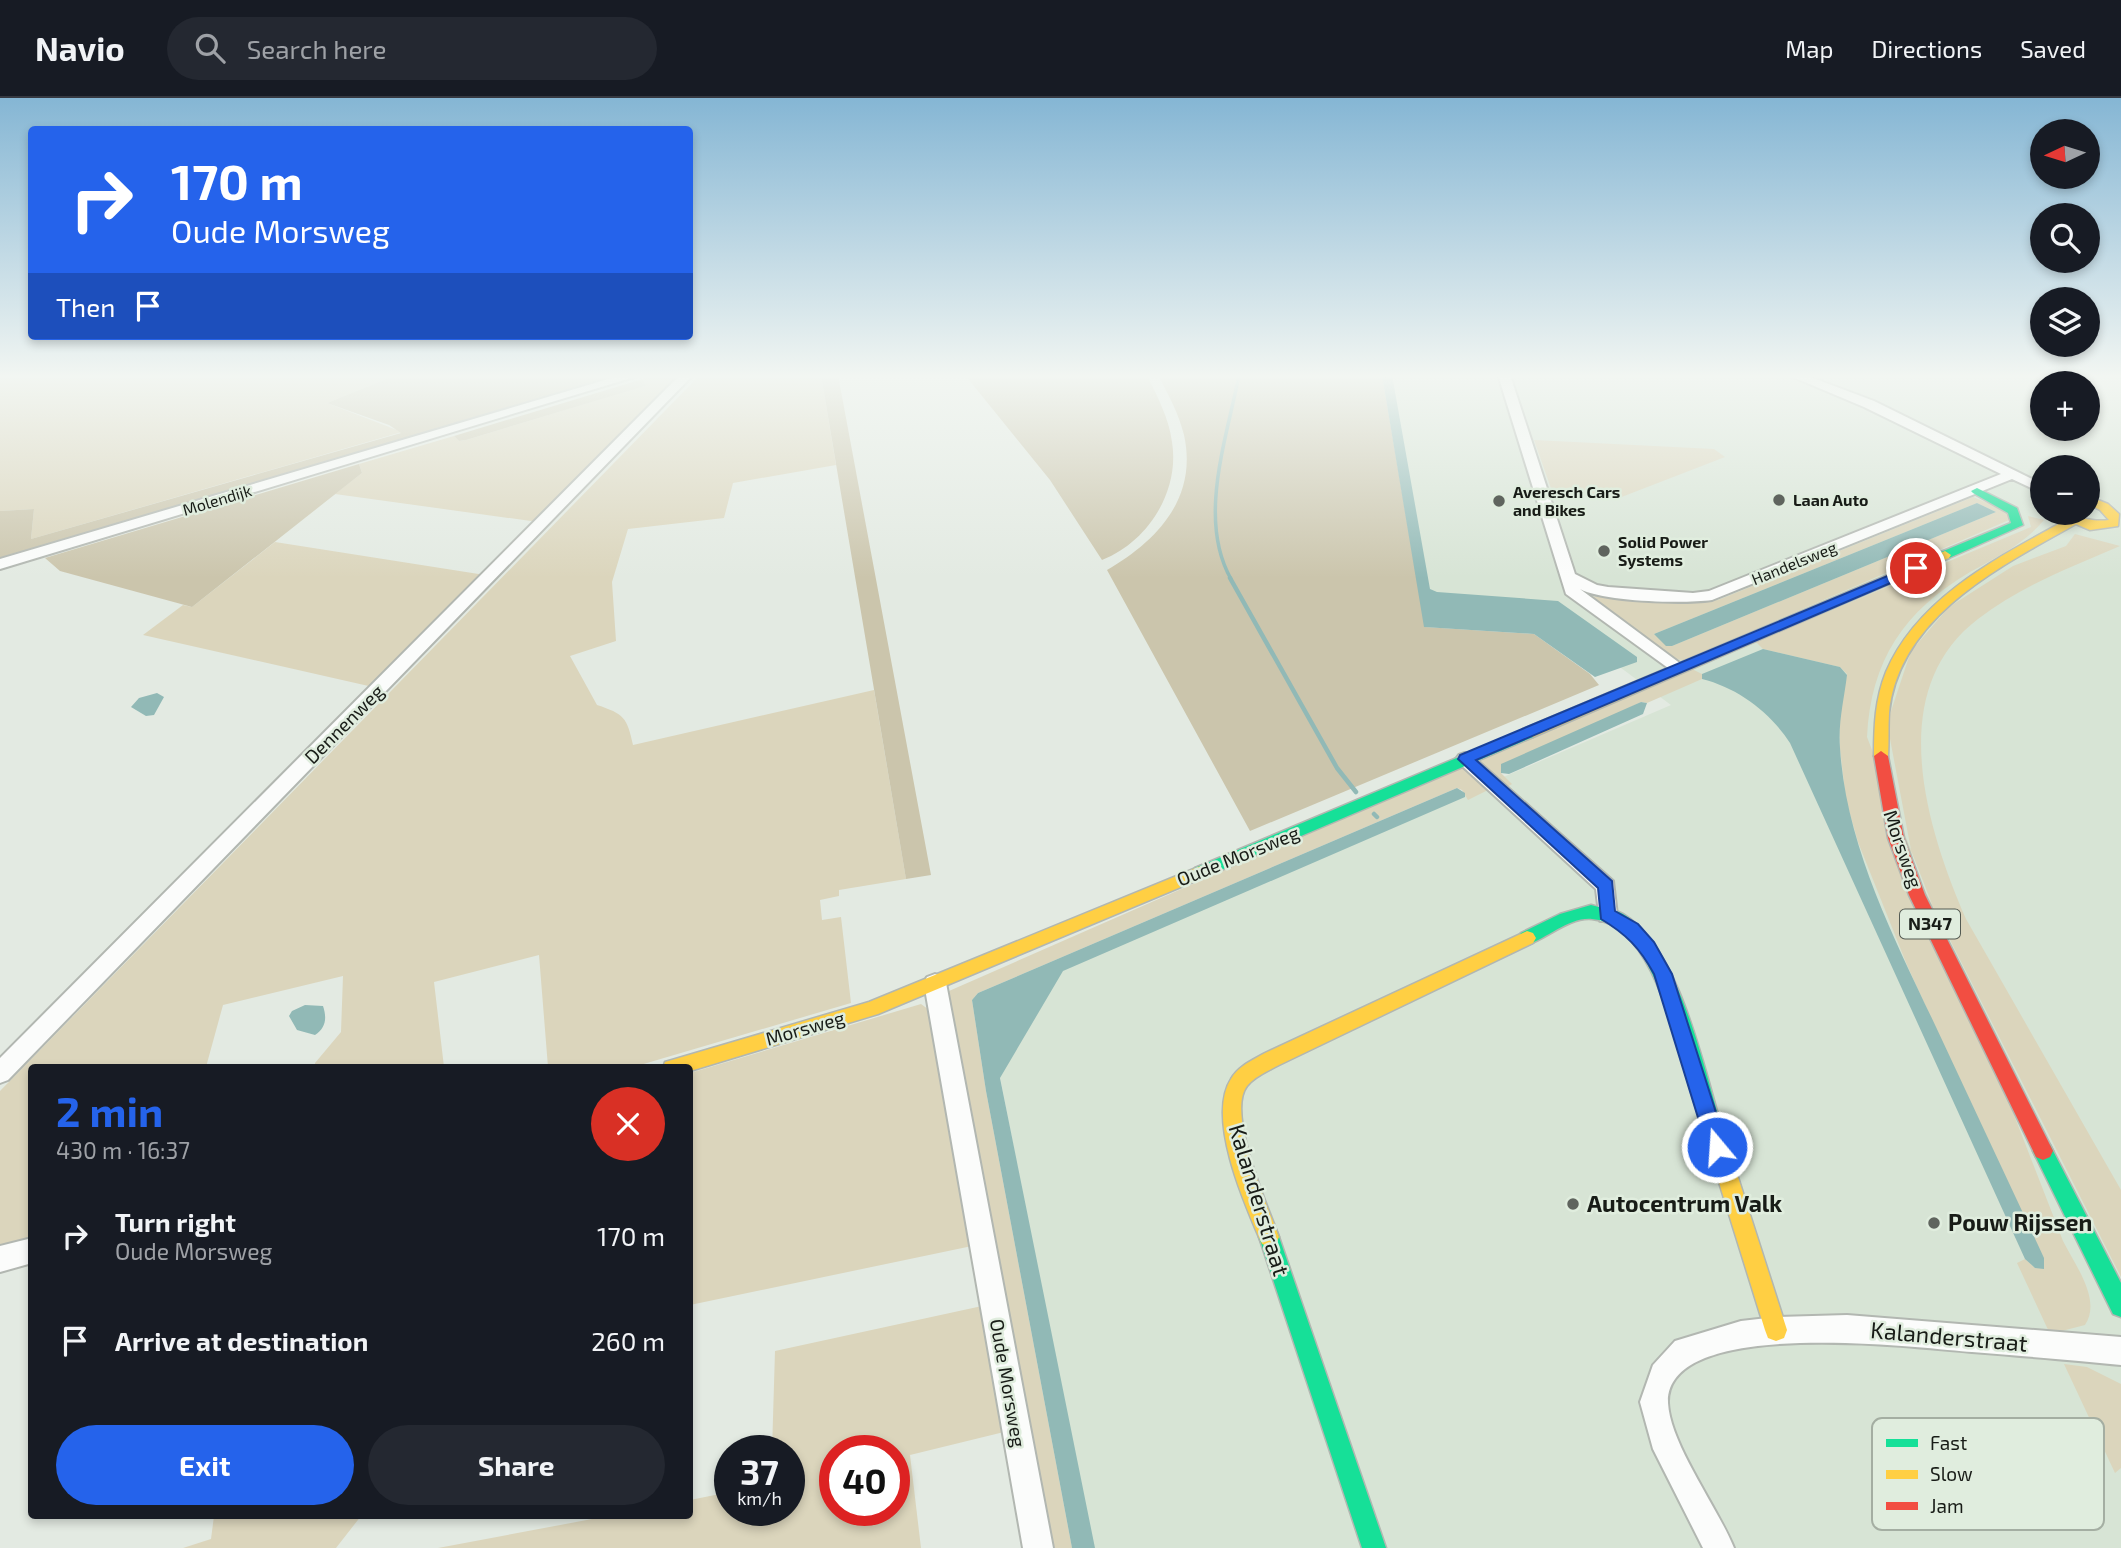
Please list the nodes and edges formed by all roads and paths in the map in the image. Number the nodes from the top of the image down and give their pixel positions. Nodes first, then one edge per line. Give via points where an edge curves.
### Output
1 (408, 443) edge
2 (620, 443) edge
3 (1526, 443) edge
4 (1949, 443) edge
5 (2013, 474) junction
6 (2030, 483) edge
7 (1977, 491) junction
8 (2121, 500) edge
9 (2100, 504) edge
10 (2104, 506) junction
11 (2055, 525) edge
12 (2087, 525) edge
13 (2116, 527) edge
14 (0, 564) edge
15 (1568, 576) junction
16 (1675, 668) junction
17 (1465, 759) junction
18 (1607, 915) junction
19 (936, 983) junction
20 (686, 1064) edge
21 (0, 1073) edge
22 (28, 1251) edge
23 (0, 1259) edge
24 (2121, 1306) edge
25 (1776, 1330) junction
26 (2121, 1351) edge
27 (1038, 1548) edge
28 (1374, 1548) edge
29 (1719, 1548) edge

1 - 14 street, Molendijk
2 - 21 street, Dennenweg
3 - 15 street
4 - 5 street
5 - 6 street
5 - 7 street, Handelsweg
7 - 15 street, Handelsweg via 1707,597 1608,592
7 - 16 street, Oude Morsweg via 2014,511 2017,525
8 - 10 street
9 - 10 street
10 - 13 street, N347 via 2115,517
11 - 24 street, Morsweg / N347 via 1946,600 1916,629 1886,692 1880,730 1882,771 1889,811 1935,936
12 - 13 street, N347
15 - 16 street via 1574,594
16 - 17 street, Oude Morsweg
17 - 18 street via 1606,886
17 - 19 street, Oude Morsweg
18 - 25 street via 1639,935 1663,974
18 - 28 street, Kalanderstraat via 1576,915 1272,1059 1239,1079 1230,1094 1234,1132
19 - 20 street, Morsweg via 872,1009
19 - 27 street, Oude Morsweg
22 - 23 street
25 - 26 street, Kalanderstraat via 1847,1328
25 - 29 street, Kalanderstraat via 1685,1350 1663,1375 1654,1402 1667,1449

